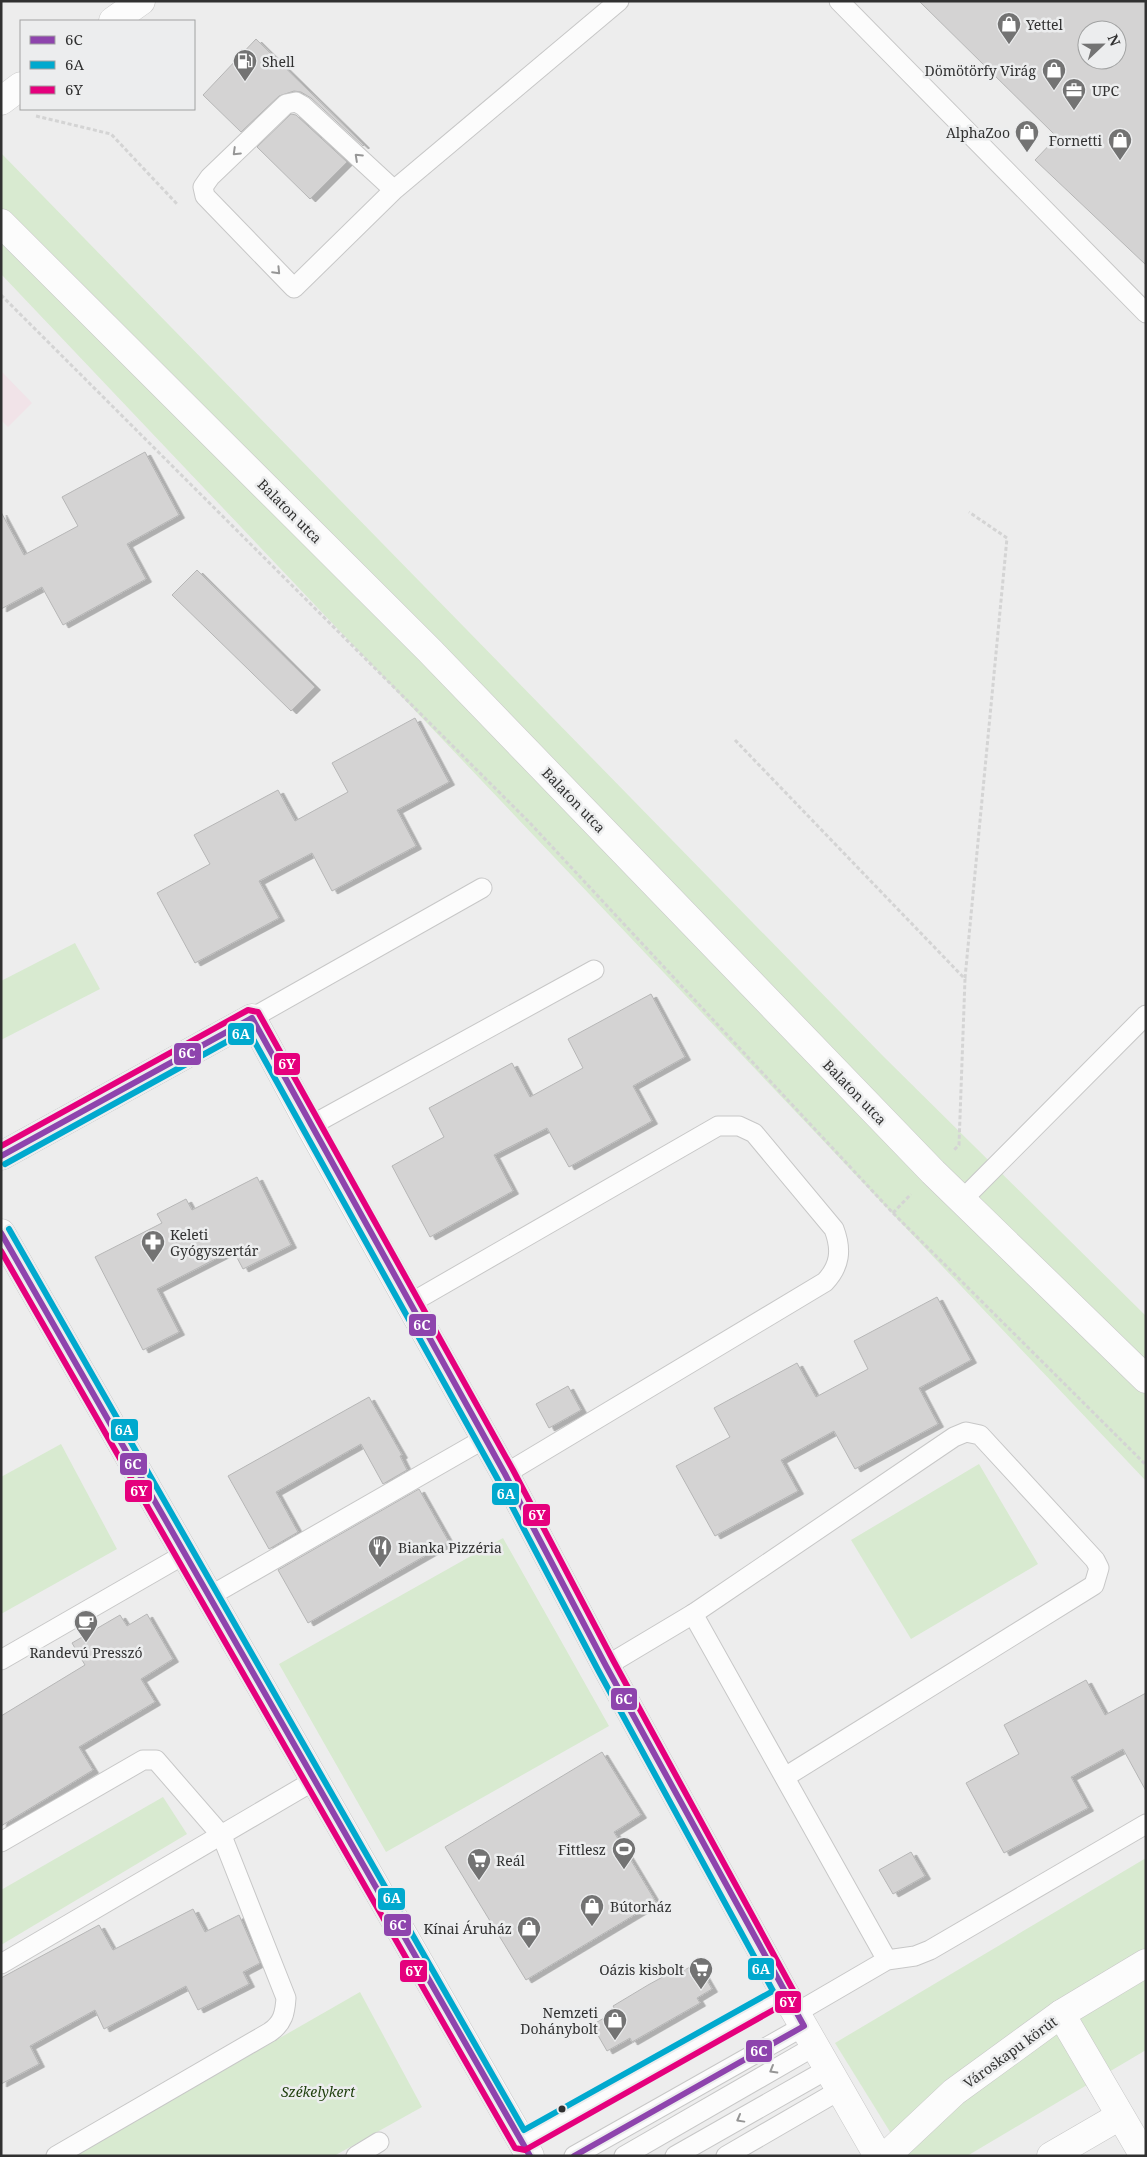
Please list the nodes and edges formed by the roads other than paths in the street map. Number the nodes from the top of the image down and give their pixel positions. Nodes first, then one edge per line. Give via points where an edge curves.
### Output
1 (141, 1) edge
2 (619, 1) edge
3 (839, 1) edge
4 (114, 20) edge
5 (20, 87) edge
6 (1, 101) edge
7 (394, 190) junction
8 (1, 223) edge
9 (1146, 314) edge
10 (482, 888) dead end
11 (594, 970) dead end
12 (1146, 1015) edge
13 (252, 1018) junction
14 (310, 1126) junction
15 (1, 1156) edge
16 (963, 1199) junction
17 (1, 1233) edge
18 (409, 1304) junction
19 (1146, 1379) edge
20 (484, 1439) junction
21 (505, 1474) junction
22 (185, 1554) junction
23 (210, 1596) junction
24 (693, 1614) junction
25 (1, 1660) edge
26 (606, 1666) junction
27 (785, 1776) junction
28 (315, 1780) junction
29 (1146, 1824) edge
30 (222, 1836) junction
31 (1, 1842) edge
32 (887, 1960) junction
33 (1, 1964) edge
34 (1146, 1964) edge
35 (1061, 2014) junction
36 (800, 2020) junction
37 (834, 2079) junction
38 (1120, 2116) junction
39 (379, 2142) dead end
40 (526, 2149) edge
41 (579, 2153) edge
42 (56, 2156) edge
43 (356, 2156) edge
44 (624, 2156) edge
45 (675, 2156) edge
46 (726, 2156) edge
47 (878, 2156) edge
48 (886, 2156) edge
49 (1051, 2156) edge
50 (1144, 2156) edge

1 - 4 street
2 - 7 lane
3 - 9 lane
5 - 6 street
7 -> 7 lane via 296,102 286,104 210,177 203,188 205,196 294,288
8 - 16 street, Balaton utca via 430,651 933,1172
10 - 13 lane
11 - 14 lane
12 - 16 lane
13 - 14 street
13 - 15 street
14 - 18 street
16 - 19 street, Balaton utca
17 - 22 street
18 - 20 street
18 - 21 lane via 718,1126 740,1126 754,1133 834,1230 840,1248 838,1263 825,1282
20 - 21 street
20 - 23 lane
21 - 26 street
22 - 23 street
22 - 25 lane
23 - 28 street
24 - 26 lane
24 - 27 lane
24 - 27 lane via 966,1432 986,1440 1095,1560 1099,1568 1098,1577 1090,1590
26 - 36 street
27 - 32 lane
28 - 30 lane
28 - 40 street
29 - 32 lane via 930,1950
30 - 31 lane via 161,1763 149,1758
30 - 33 lane
30 - 42 lane via 284,1988 286,2006 280,2023 270,2032
32 - 36 lane
34 - 35 street, Városkapu körút
35 - 38 street
35 - 48 street, Városkapu körút via 954,2092
36 - 37 street
36 - 40 lane via 564,2117
36 - 41 lane
36 -> 44 lane
37 -> 45 lane
37 - 46 lane
37 - 47 street
38 - 49 street
38 - 50 street
39 - 43 lane

